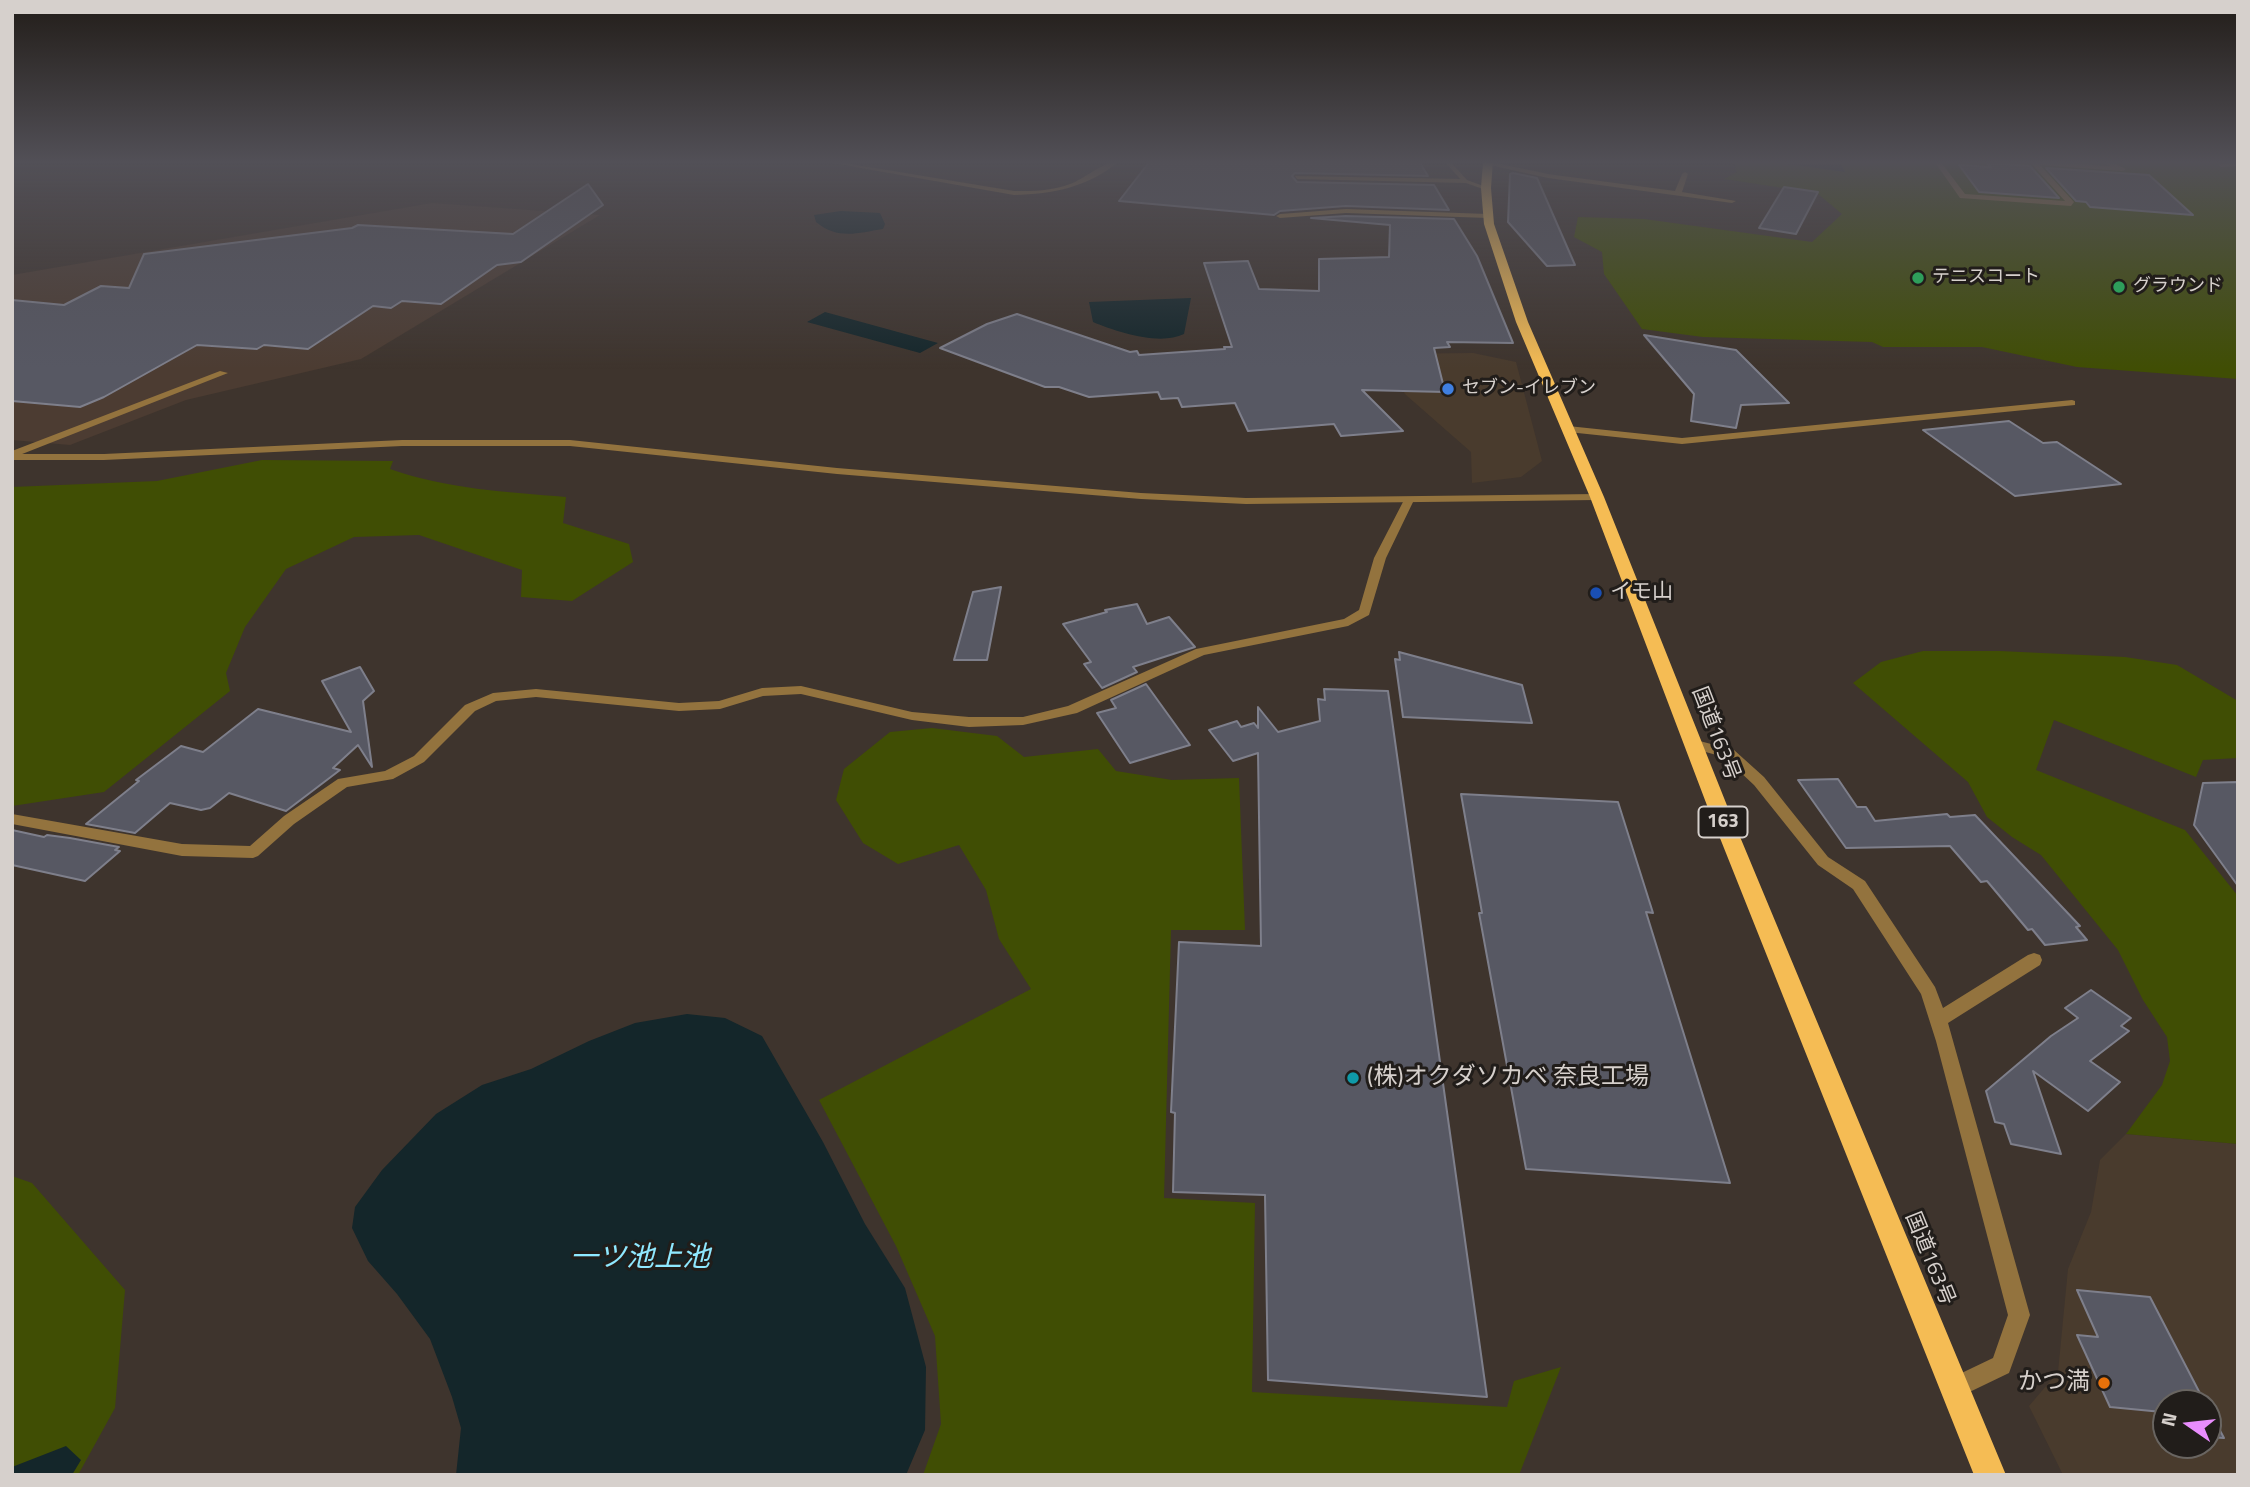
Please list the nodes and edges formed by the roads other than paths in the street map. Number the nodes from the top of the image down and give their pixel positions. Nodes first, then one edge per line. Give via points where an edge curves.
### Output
1 (1492, 230) edge
2 (223, 373) dead end
3 (2072, 403) dead end
4 (1567, 429) junction
5 (12, 456) edge
6 (1597, 497) junction
7 (1409, 500) junction
8 (1692, 744) junction
9 (12, 819) edge
10 (2034, 960) dead end
11 (1938, 1020) junction
12 (1955, 1388) junction
13 (1990, 1475) edge

1 - 4 highway, 国道163号 / 163 via 1500,263
2 - 5 street
3 - 4 street via 1682,441
4 - 6 highway, 国道163号 / 163
5 - 7 street via 104,457 402,443 570,443 1141,496
6 - 7 street
6 - 8 highway, 国道163号 / 163
7 - 9 street via 1380,558 1365,612 1348,622 1201,652 1072,710 1023,722 912,716 801,690 762,692 720,705 679,706 536,693 492,697 470,708 419,759 388,775 343,783 253,852 182,850
8 - 11 street via 1729,753 1759,781 1823,861 1859,885 1928,992
8 - 12 highway, 国道163号 / 163
10 - 11 street
11 - 12 street via 2019,1315 2001,1365
12 - 13 highway, 国道163号 / 163

